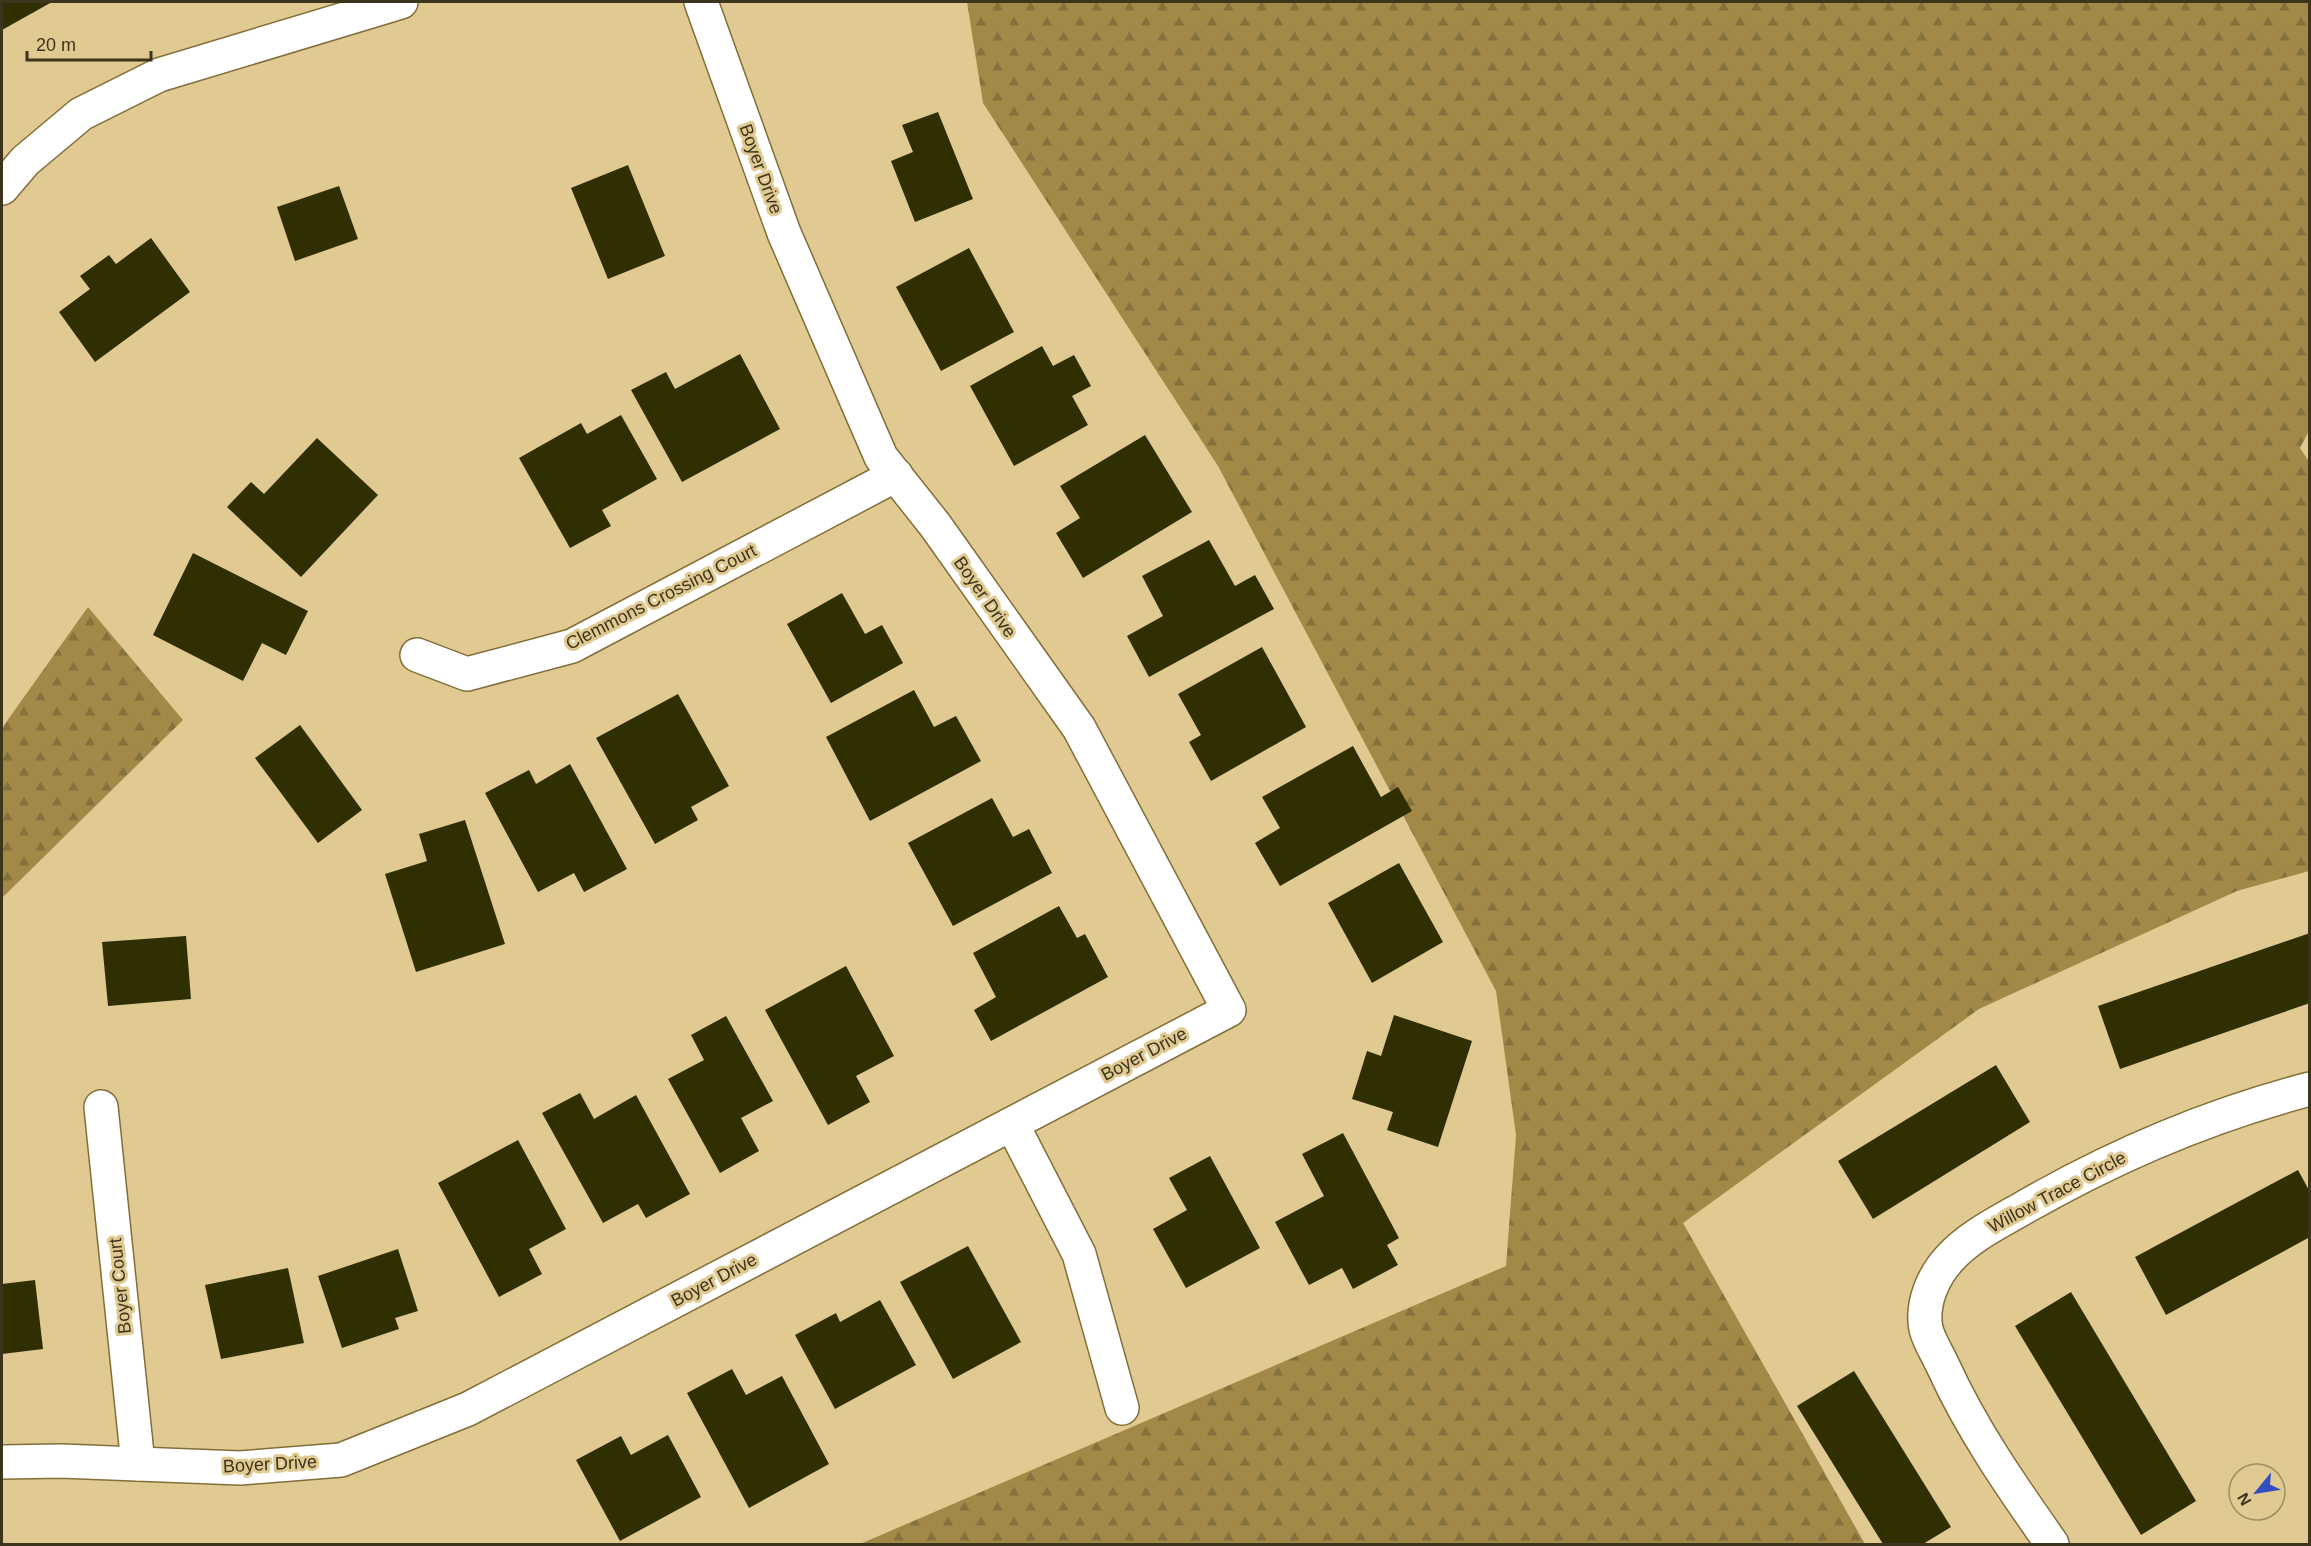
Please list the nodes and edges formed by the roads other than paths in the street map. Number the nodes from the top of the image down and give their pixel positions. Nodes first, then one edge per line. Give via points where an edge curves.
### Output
1 (401, 2) edge
2 (700, 2) edge
3 (2, 188) edge
4 (896, 475) junction
5 (417, 655) dead end
6 (2310, 1089) edge
7 (101, 1107) dead end
8 (1012, 1124) junction
9 (1122, 1408) dead end
10 (2, 1462) edge
11 (138, 1464) junction
12 (2052, 1545) edge

1 - 3 street via 159,75 81,114 24,161
2 - 4 street, Boyer Drive via 784,233 881,457
4 - 5 street, Clemmons Crossing Court via 572,646 467,674
4 - 8 street, Boyer Drive via 1079,728 1229,1011
6 - 12 street, Willow Trace Circle via 2256,1103 2167,1136 2046,1195 1979,1233 1939,1272 1925,1310 1926,1330 1957,1396 2006,1479
7 - 11 street, Boyer Court
8 - 9 street via 1079,1254
8 - 11 street, Boyer Drive via 468,1409 341,1460 240,1468
10 - 11 street, Boyer Drive

